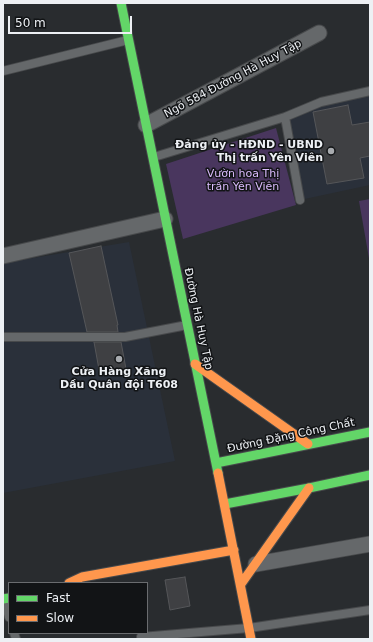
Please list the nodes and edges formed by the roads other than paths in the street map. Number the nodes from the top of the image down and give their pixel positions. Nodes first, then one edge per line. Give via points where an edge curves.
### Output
1 (121, 3) edge
2 (320, 33) dead end
3 (128, 40) junction
4 (3, 71) edge
5 (370, 91) edge
6 (285, 117) junction
7 (146, 125) junction
8 (153, 157) junction
9 (300, 200) dead end
10 (166, 219) junction
11 (3, 256) edge
12 (187, 325) junction
13 (3, 337) edge
14 (195, 364) junction
15 (370, 432) edge
16 (308, 444) junction
17 (216, 463) junction
18 (370, 476) edge
19 (309, 488) junction
20 (225, 504) junction
21 (370, 544) edge
22 (234, 550) junction
23 (256, 564) junction
24 (71, 582) edge
25 (241, 584) junction
26 (3, 599) edge
27 (370, 610) edge
28 (8, 614) edge
29 (249, 628) junction
30 (141, 638) dead end
31 (251, 639) edge

1 - 3 main road, Đường Hà Huy Tập
2 - 7 street, Ngõ 584 Đường Hà Huy Tập
3 - 4 lane
3 - 7 main road, Đường Hà Huy Tập
5 - 6 lane via 321,102
6 - 8 lane
6 - 9 lane
7 - 8 main road, Đường Hà Huy Tập
8 - 10 main road, Đường Hà Huy Tập
10 - 11 street
10 - 12 main road, Đường Hà Huy Tập
12 - 13 lane via 125,337
12 - 14 main road, Đường Hà Huy Tập
14 - 16 main road
14 - 17 main road, Đường Hà Huy Tập
15 - 16 main road, Đường Đặng Công Chất
16 - 17 main road, Đường Đặng Công Chất
17 - 20 main road, Đường Hà Huy Tập
18 - 19 main road
19 - 20 main road
19 - 23 main road
20 - 22 main road, Đường Hà Huy Tập
21 - 23 street
22 - 24 main road via 82,577
22 - 25 main road, Đường Hà Huy Tập via 233,565
23 - 25 main road
25 - 29 main road, Đường Hà Huy Tập
26 - 28 lane
27 - 29 lane
29 - 30 lane
29 - 31 main road, Đường Hà Huy Tập

